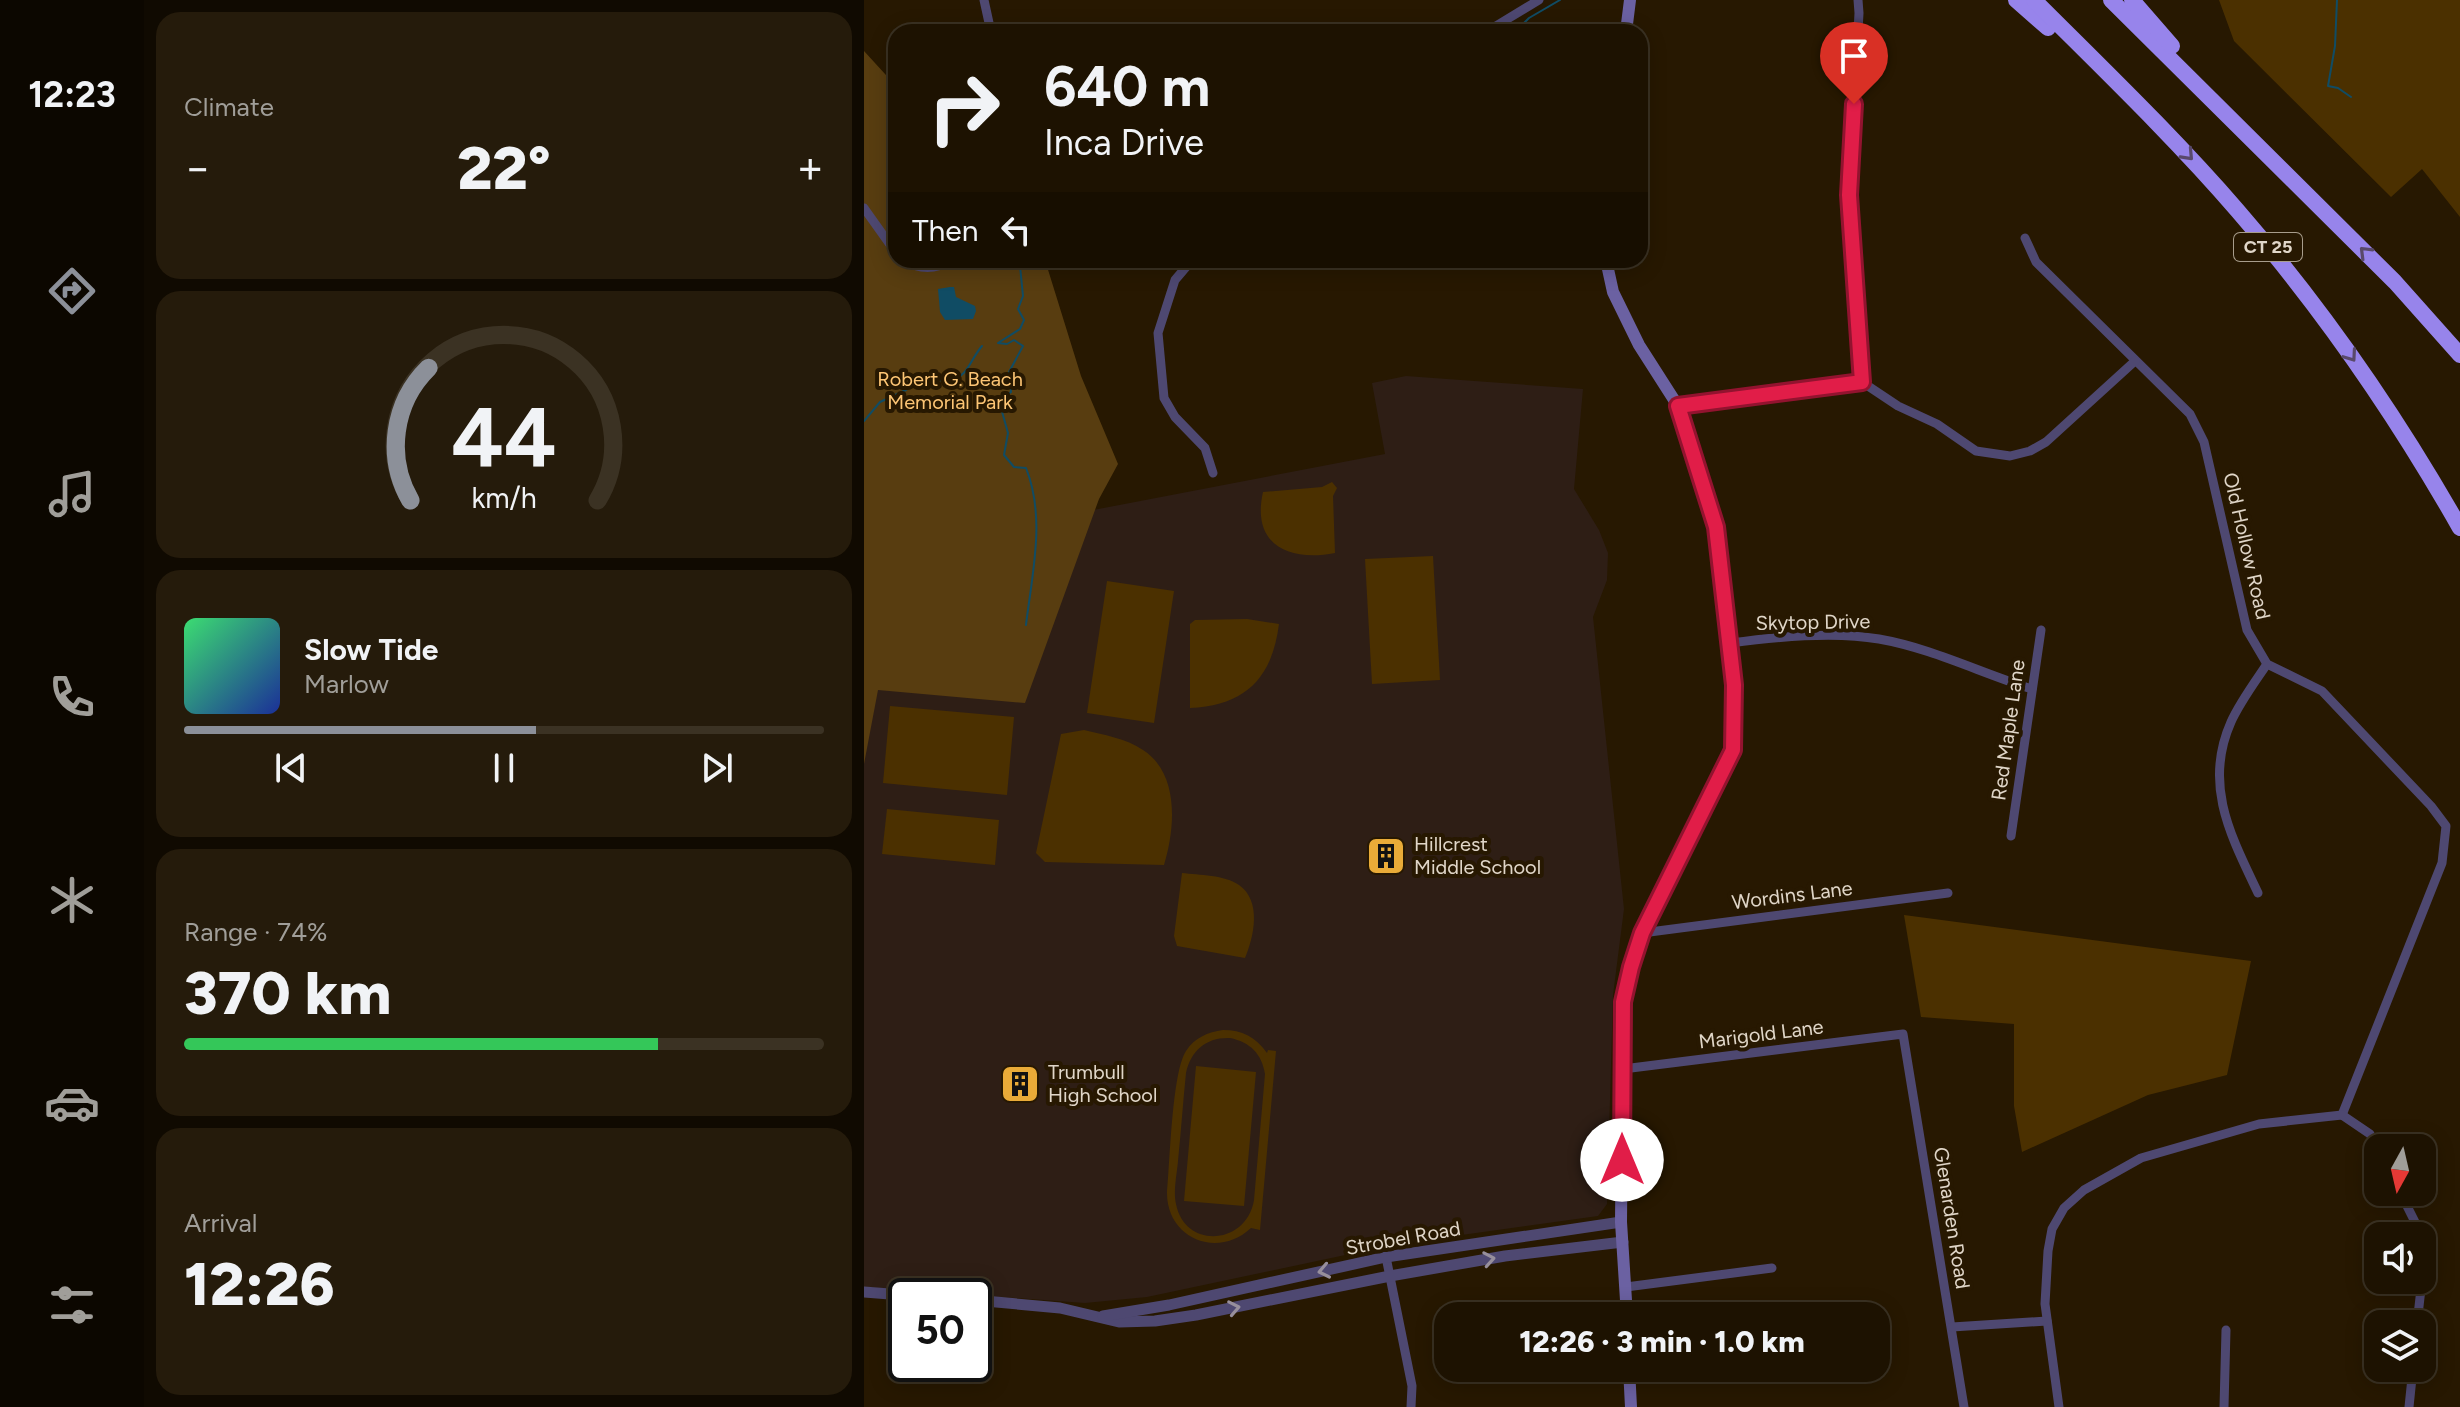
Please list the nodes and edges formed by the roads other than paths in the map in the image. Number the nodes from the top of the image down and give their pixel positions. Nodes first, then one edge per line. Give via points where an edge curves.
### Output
1 (984, 0) edge
2 (1539, 0) edge
3 (1630, 0) edge
4 (1858, 0) edge
5 (2016, 0) edge
6 (2034, 0) edge
7 (2111, 0) edge
8 (2132, 0) edge
9 (989, 24) edge
10 (1499, 24) edge
11 (1627, 24) edge
12 (2157, 122) junction
13 (2268, 156) junction
14 (864, 208) edge
15 (2025, 238) dead end
16 (888, 242) edge
17 (1185, 268) edge
18 (1608, 268) edge
19 (2460, 355) edge
20 (2135, 361) junction
21 (1862, 382) junction
22 (1678, 406) junction
23 (1213, 473) dead end
24 (2460, 528) edge
25 (2041, 630) dead end
26 (1730, 643) junction
27 (2267, 664) junction
28 (2032, 689) junction
29 (2011, 836) dead end
30 (1948, 893) dead end
31 (2258, 893) dead end
32 (1642, 933) junction
33 (1903, 1034) joint
34 (1623, 1069) junction
35 (2342, 1115) junction
36 (2370, 1134) edge
37 (1621, 1222) junction
38 (1623, 1242) junction
39 (1386, 1257) junction
40 (1772, 1268) dead end
41 (1390, 1276) junction
42 (1626, 1287) junction
43 (864, 1292) edge
44 (888, 1294) edge
45 (1193, 1299) junction
46 (992, 1302) edge
47 (1627, 1302) edge
48 (1196, 1315) junction
49 (1102, 1316) junction
50 (2047, 1321) junction
51 (1952, 1327) junction
52 (2226, 1330) dead end
53 (1630, 1382) edge
54 (2412, 1382) edge
55 (1411, 1407) edge
56 (1631, 1407) edge
57 (1964, 1407) edge
58 (2059, 1407) edge
59 (2224, 1407) edge
60 (2409, 1407) edge

1 - 9 street
2 - 10 street
3 - 11 main road
4 - 21 street via 1849,195
5 - 12 highway
6 - 12 highway, CT 25
7 - 13 highway
8 - 13 highway
12 -> 24 highway, CT 25 via 2322,315 2386,406
19 -> 13 highway
14 - 16 street
15 - 20 street, Old Hollow Road via 2036,262
17 - 23 street via 1175,280 1158,333 1164,398 1205,448
18 - 22 main road via 1613,292 1639,345
20 - 21 street via 2046,442 2010,456 1976,451
20 - 27 street, Old Hollow Road via 2190,414 2204,442 2247,630
21 - 22 street
22 - 26 main road via 1716,527
25 - 28 street, Red Maple Lane
26 - 28 street, Skytop Drive via 1876,638
26 - 32 main road via 1733,750
27 - 31 street via 2231,720 2218,774 2225,816
27 - 35 street via 2322,691 2446,826 2442,863
28 - 29 street, Red Maple Lane
30 - 32 street, Wordins Lane
32 - 34 main road via 1623,1002
33 - 34 street, Marigold Lane
33 - 51 street, Glenarden Road
34 - 37 main road
35 - 36 street
35 - 50 street via 2236,1129 2141,1158 2084,1190 2064,1208 2052,1229
37 - 38 main road
37 - 39 street, Strobel Road
41 -> 38 street, Strobel Road
38 - 42 main road
39 - 41 street
39 -> 45 street, Strobel Road
40 - 42 street
48 -> 41 street, Strobel Road
41 - 55 street via 1412,1386
42 - 47 main road
43 - 44 street
45 - 48 street
45 - 49 street, Strobel Road
46 - 49 street, Strobel Road
48 - 49 street, Strobel Road via 1119,1322
50 - 51 street
50 - 58 street
51 - 57 street, Glenarden Road
52 - 59 street
53 - 56 main road
54 - 60 street

